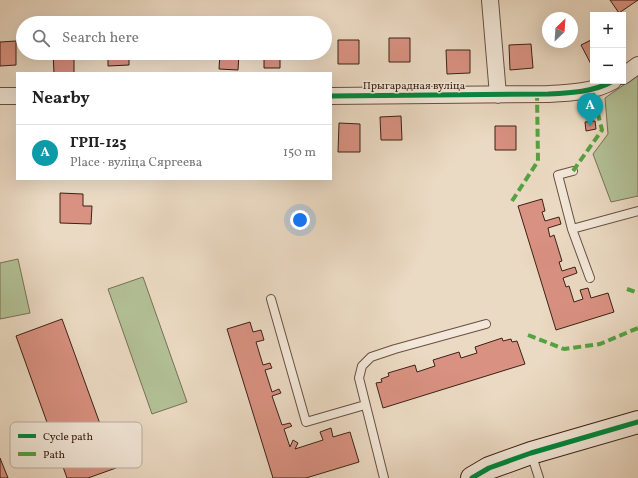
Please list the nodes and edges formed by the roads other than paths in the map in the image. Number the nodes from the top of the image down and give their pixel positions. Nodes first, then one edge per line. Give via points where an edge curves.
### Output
1 (490, 0) edge
2 (638, 65) edge
3 (626, 74) edge
4 (606, 84) edge
5 (498, 95) junction
6 (0, 96) edge
7 (16, 96) edge
8 (332, 96) edge
9 (573, 171) dead end
10 (638, 211) edge
11 (572, 229) junction
12 (590, 278) dead end
13 (271, 299) dead end
14 (486, 324) dead end
15 (365, 406) junction
16 (638, 422) edge
17 (531, 453) junction
18 (384, 478) edge
19 (472, 478) edge
20 (538, 478) edge

1 - 5 street
2 - 3 street
4 - 5 street, Прыгарадная вуліца via 592,90 571,93
5 - 8 street, Прыгарадная вуліца
6 - 7 street
9 - 11 lane via 558,175
10 - 11 lane
11 - 12 lane
13 - 15 lane via 306,422
14 - 15 lane via 371,358 362,366 359,378
15 - 18 lane
16 - 17 street
17 - 19 street via 489,468
17 - 20 lane

